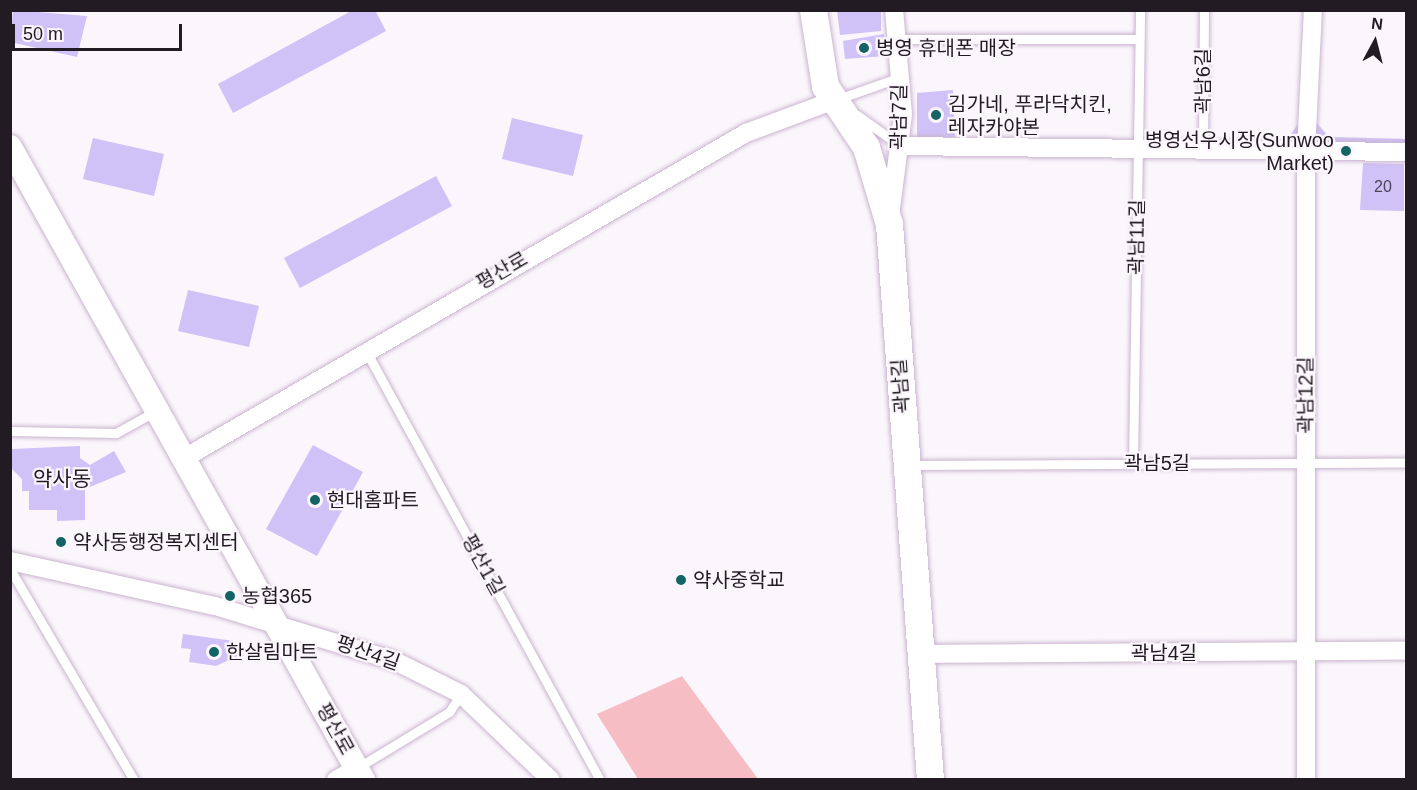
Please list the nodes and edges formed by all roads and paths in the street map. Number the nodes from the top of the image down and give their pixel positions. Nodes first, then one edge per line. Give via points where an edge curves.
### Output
1 (813, 10) edge
2 (894, 10) edge
3 (1140, 10) edge
4 (1204, 10) edge
5 (1313, 10) edge
6 (897, 39) junction
7 (1139, 39) junction
8 (900, 77) junction
9 (832, 101) junction
10 (901, 146) junction
11 (10, 147) edge
12 (1138, 151) junction
13 (1203, 151) junction
14 (1306, 152) junction
15 (1407, 152) edge
16 (889, 224) junction
17 (366, 351) junction
18 (154, 412) junction
19 (10, 431) edge
20 (181, 460) junction
21 (1306, 462) junction
22 (1407, 462) edge
23 (1133, 463) junction
24 (907, 465) junction
25 (10, 561) edge
26 (10, 569) edge
27 (275, 623) junction
28 (1407, 651) edge
29 (1307, 652) junction
30 (921, 654) junction
31 (461, 694) junction
32 (352, 776) edge
33 (134, 780) edge
34 (551, 780) edge
35 (600, 780) edge
36 (930, 780) edge
37 (1306, 780) edge

1 - 9 main road, 곽남길 via 821,72
2 - 6 street, 곽남7길
3 - 7 lane, 곽남11길
4 - 13 lane, 곽남6길
5 - 14 street, 곽남12길
6 - 7 lane
6 - 8 street, 곽남7길
7 - 12 lane, 곽남11길
8 - 9 lane
8 - 10 street, 곽남7길
9 - 10 lane
9 - 16 main road, 곽남길 via 866,147
9 - 17 street, 평산로 via 746,133
10 - 12 street
10 - 16 street, 곽남7길
11 - 18 street, 평산로
12 - 13 street
12 - 23 lane, 곽남11길
13 - 14 street
14 - 15 street
14 - 21 street, 곽남12길
16 - 24 main road, 곽남길
17 - 20 street, 평산로
17 - 35 lane, 평산1길
18 - 19 lane via 116,433
18 - 20 street, 평산로
20 - 27 street, 평산로
21 - 22 lane, 곽남5길
21 - 23 lane, 곽남5길
21 - 29 street, 곽남12길
23 - 24 lane, 곽남5길
24 - 30 main road, 곽남길
25 - 27 street, 평산4길
26 - 33 lane
27 - 31 street, 평산4길 via 395,661
27 - 32 street, 평산로
28 - 29 street, 곽남4길
29 - 30 street, 곽남4길
29 - 37 street, 곽남12길
30 - 36 main road, 곽남길
31 - 32 lane via 448,712
31 - 34 street, 평산4길

